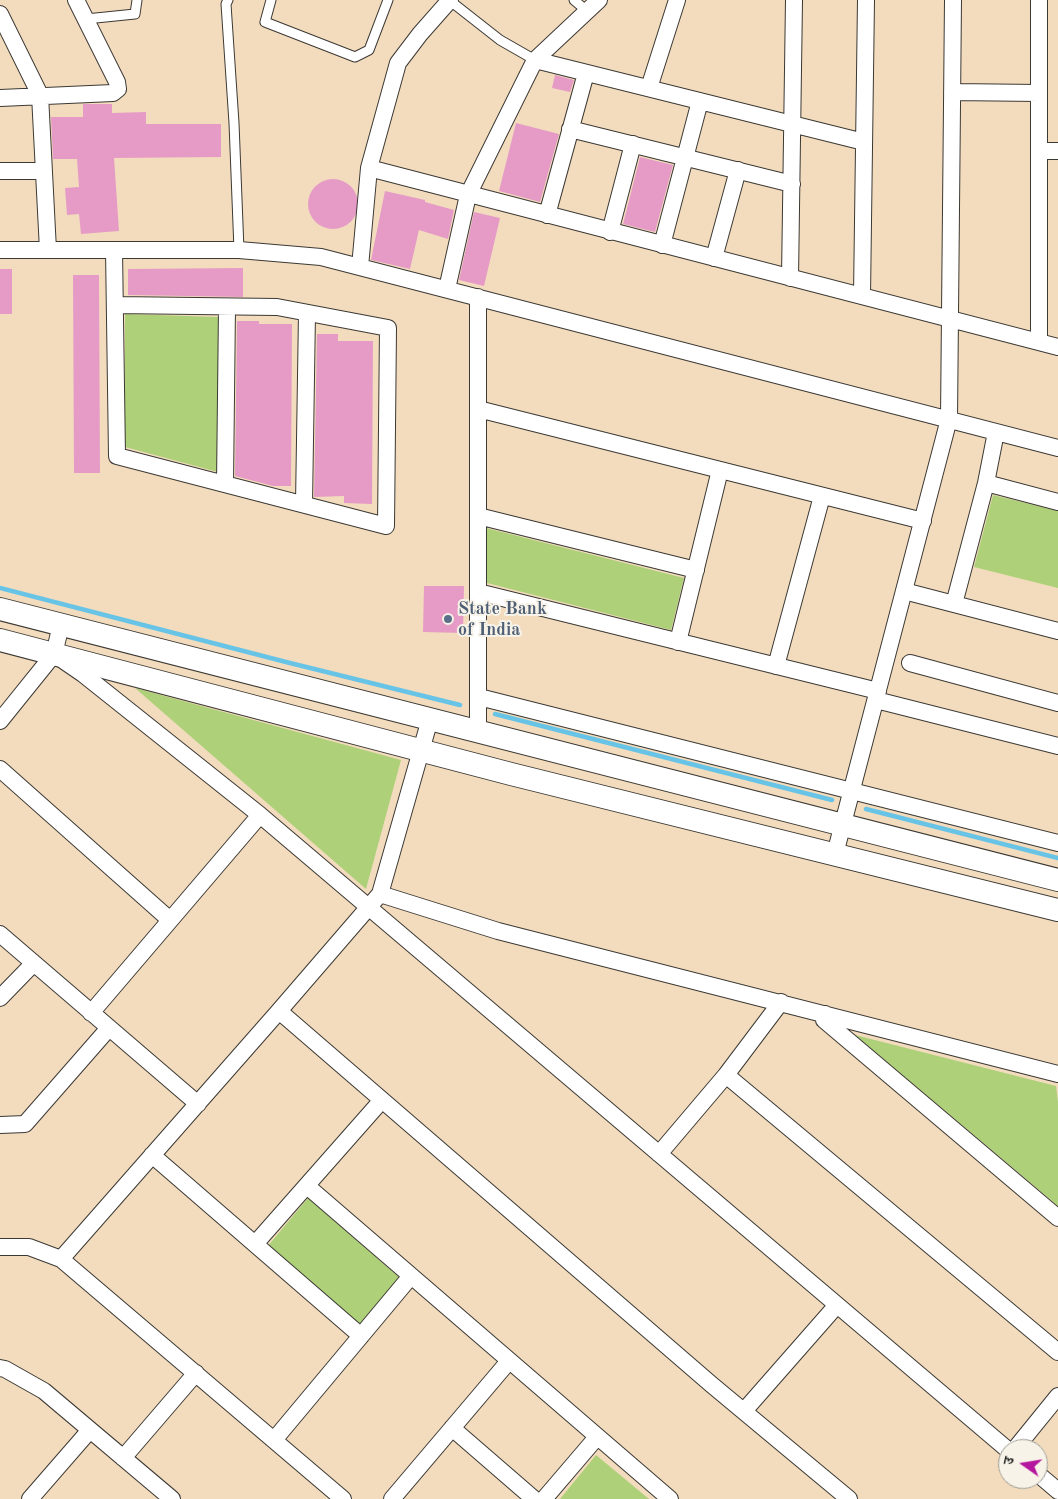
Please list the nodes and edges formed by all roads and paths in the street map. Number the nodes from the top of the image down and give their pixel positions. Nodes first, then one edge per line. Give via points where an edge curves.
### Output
1 (76, 0) edge
2 (137, 0) edge
3 (228, 0) edge
4 (271, 0) edge
5 (388, 0) edge
6 (449, 0) edge
7 (574, 0) edge
8 (677, 0) edge
9 (794, 0) edge
10 (866, 0) edge
11 (953, 0) edge
12 (1040, 0) edge
13 (593, 5) edge
14 (0, 14) edge
15 (86, 19) junction
16 (534, 60) junction
17 (586, 72) junction
18 (649, 88) junction
19 (952, 92) junction
20 (1039, 92) junction
21 (40, 95) junction
22 (0, 98) edge
23 (700, 101) junction
24 (792, 124) junction
25 (570, 129) junction
26 (864, 142) junction
27 (633, 144) junction
28 (1039, 151) junction
29 (1058, 152) edge
30 (685, 157) junction
31 (369, 168) junction
32 (738, 170) junction
33 (0, 171) edge
34 (44, 171) junction
35 (792, 184) junction
36 (468, 195) junction
37 (547, 215) junction
38 (610, 232) junction
39 (662, 245) junction
40 (0, 250) edge
41 (48, 250) junction
42 (114, 250) junction
43 (239, 250) junction
44 (714, 258) junction
45 (360, 267) junction
46 (790, 278) junction
47 (447, 289) junction
48 (862, 296) junction
49 (478, 297) junction
50 (115, 305) junction
51 (226, 307) junction
52 (307, 313) junction
53 (950, 319) junction
54 (1039, 342) junction
55 (1058, 347) edge
56 (478, 409) junction
57 (949, 419) junction
58 (996, 432) junction
59 (1058, 448) edge
60 (720, 470) junction
61 (986, 483) junction
62 (224, 484) junction
63 (822, 496) junction
64 (1058, 502) edge
65 (304, 504) junction
66 (478, 516) junction
67 (923, 522) junction
68 (696, 570) junction
69 (904, 591) junction
70 (478, 592) junction
71 (954, 604) junction
72 (0, 609) edge
73 (61, 625) junction
74 (1058, 630) edge
75 (0, 640) edge
76 (678, 642) junction
77 (54, 654) junction
78 (910, 663) dead end
79 (776, 666) junction
80 (877, 696) junction
81 (479, 697) junction
82 (1058, 703) edge
83 (430, 719) junction
84 (0, 721) edge
85 (478, 731) junction
86 (1058, 746) edge
87 (422, 750) junction
88 (0, 768) edge
89 (852, 790) junction
90 (260, 815) junction
91 (843, 824) junction
92 (1058, 843) edge
93 (835, 854) junction
94 (1058, 880) edge
95 (380, 894) junction
96 (368, 908) junction
97 (1058, 910) edge
98 (170, 920) junction
99 (0, 934) edge
100 (33, 964) junction
101 (0, 998) edge
102 (781, 1002) junction
103 (279, 1011) junction
104 (91, 1013) junction
105 (825, 1014) junction
106 (109, 1028) junction
107 (1058, 1074) edge
108 (726, 1076) junction
109 (382, 1100) junction
110 (198, 1104) junction
111 (0, 1125) edge
112 (659, 1154) junction
113 (152, 1155) junction
114 (307, 1186) junction
115 (1058, 1218) edge
116 (255, 1244) junction
117 (0, 1246) edge
118 (61, 1259) junction
119 (411, 1276) junction
120 (837, 1305) junction
121 (361, 1336) junction
122 (1058, 1352) edge
123 (509, 1361) junction
124 (2, 1371) edge
125 (196, 1373) junction
126 (1058, 1396) edge
127 (744, 1411) junction
128 (452, 1428) junction
129 (90, 1430) junction
130 (597, 1438) junction
131 (1023, 1439) edge
132 (274, 1440) junction
133 (998, 1442) edge
134 (123, 1458) junction
135 (1048, 1482) edge
136 (1058, 1491) edge
137 (32, 1498) edge
138 (172, 1499) edge
139 (343, 1499) edge
140 (392, 1499) edge
141 (534, 1499) edge
142 (544, 1499) edge
143 (670, 1499) edge
144 (849, 1499) edge

1 - 15 street
2 - 15 lane via 135,14
3 - 43 lane
4 - 5 lane via 265,22 355,57 369,50
6 - 16 lane via 500,40
6 - 31 street via 398,63
7 - 13 lane
8 - 18 street
9 - 24 street
10 - 26 street
11 - 19 street
12 - 20 street
13 - 16 street
14 - 21 street
15 - 21 street via 118,89 112,93
16 - 17 street
16 - 36 street
17 - 18 street
17 - 25 street
18 - 23 street
19 - 20 street
19 - 53 street
20 - 28 street
21 - 22 street
21 - 34 street
23 - 24 street
23 - 30 street
24 - 26 street
24 - 35 street
25 - 27 street
25 - 37 street
26 - 48 street
27 - 30 street
27 - 38 street
28 - 29 street
28 - 54 street
30 - 32 street
30 - 39 street
31 - 36 street
31 - 45 street
32 - 35 street
32 - 44 street
33 - 34 street
34 - 41 street
35 - 46 street
36 - 37 street
36 - 47 street
37 - 38 street
38 - 39 street
39 - 44 street
40 - 41 street
41 - 42 street
42 - 43 street
42 - 50 street
43 - 45 street via 321,257
44 - 46 street
45 - 47 street
46 - 48 street
47 - 49 street
48 - 53 street
49 - 56 street
49 - 57 street
50 - 51 street
50 - 62 street via 117,456
51 - 52 street via 277,307
51 - 62 street
52 - 65 street
52 - 65 street via 388,328 386,526
53 - 54 street
53 - 57 street
54 - 55 street
56 - 60 street
56 - 66 street
57 - 58 street
57 - 67 street
58 - 59 street
58 - 61 street
60 - 63 street
60 - 68 street
61 - 64 street
61 - 71 street
62 - 65 street
63 - 67 street
63 - 79 street
66 - 68 street
66 - 70 street
67 - 69 street
68 - 76 street
69 - 71 street
69 - 80 street
70 - 76 street
70 - 81 street
71 - 74 street
72 - 73 street
73 - 77 street
73 - 83 street
75 - 77 street
76 - 79 street
77 - 84 street
77 - 87 street
77 - 90 street
78 - 82 street
79 - 80 street
80 - 86 street
80 - 89 street
81 - 85 street
81 - 89 street
83 - 85 street
83 - 87 street
85 - 91 street
87 - 93 street
87 - 95 street
88 - 98 street
89 - 91 street
89 - 92 street
90 - 96 street
90 - 98 street
91 - 93 street
91 - 94 street
93 - 97 street
95 - 96 street
95 - 102 street via 498,931
96 - 103 street
96 - 112 street
98 - 104 street
99 - 100 street
100 - 101 street
100 - 104 street
102 - 105 street
102 - 108 street
103 - 109 street
103 - 110 street
104 - 106 street
105 - 107 street
105 - 115 street via 824,1020
106 - 110 street
106 - 111 street via 26,1124
108 - 112 street
108 - 122 street
109 - 114 street
109 - 127 street
110 - 113 street
112 - 120 street
113 - 116 street
113 - 118 street
114 - 116 street
114 - 119 street
116 - 121 street
117 - 118 street via 29,1246
118 - 125 street
119 - 121 street
119 - 123 street
120 - 127 street
120 - 133 street
121 - 132 street
123 - 128 street
123 - 130 street
124 - 129 street via 44,1391
125 - 132 street
125 - 134 street
126 - 131 street
127 - 144 street
128 - 140 street
128 - 141 street
129 - 134 street
129 - 137 street
130 - 142 street
130 - 143 street
132 - 139 street
134 - 138 street
135 - 136 street

